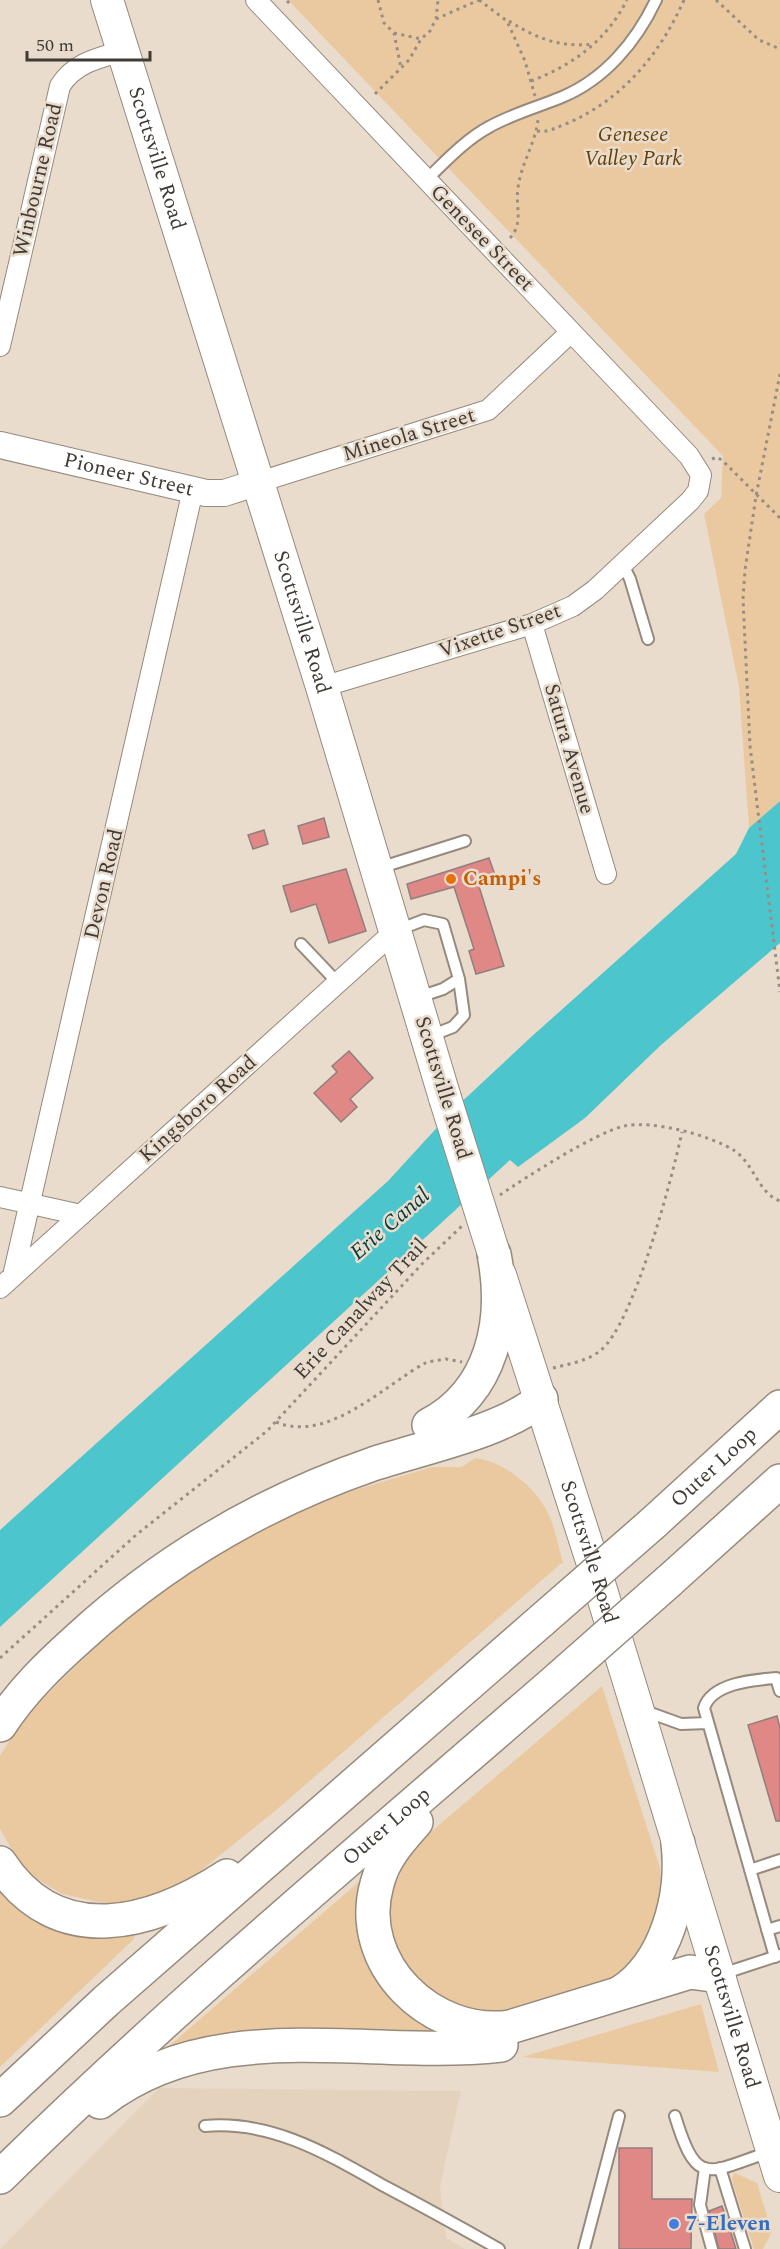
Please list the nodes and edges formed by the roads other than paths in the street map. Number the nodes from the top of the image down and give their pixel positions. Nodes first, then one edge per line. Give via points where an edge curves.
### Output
1 (107, 0) edge
2 (256, 0) edge
3 (656, 0) edge
4 (122, 51) junction
5 (426, 180) junction
6 (571, 332) junction
7 (0, 346) edge
8 (0, 445) edge
9 (699, 473) joint
10 (256, 483) junction
11 (193, 490) junction
12 (622, 565) junction
13 (532, 624) junction
14 (648, 639) dead end
15 (322, 687) junction
16 (465, 842) dead end
17 (376, 868) junction
18 (606, 873) dead end
19 (395, 931) junction
20 (301, 944) dead end
21 (459, 980) junction
22 (338, 983) junction
23 (415, 998) junction
24 (427, 1037) junction
25 (0, 1197) edge
26 (31, 1204) junction
27 (81, 1215) junction
28 (494, 1254) junction
29 (6, 1282) edge
30 (541, 1399) junction
31 (776, 1411) edge
32 (429, 1425) junction
33 (780, 1481) edge
34 (558, 1678) junction
35 (780, 1691) edge
36 (0, 1696) edge
37 (636, 1706) junction
38 (708, 1723) junction
39 (0, 1725) edge
40 (357, 1782) junction
41 (678, 1843) junction
42 (780, 1860) edge
43 (0, 1863) edge
44 (750, 1870) junction
45 (780, 1926) edge
46 (767, 1930) junction
47 (777, 1956) edge
48 (719, 1976) junction
49 (614, 1997) junction
50 (0, 2100) edge
51 (619, 2116) dead end
52 (675, 2116) dead end
53 (205, 2126) dead end
54 (50, 2127) junction
55 (776, 2159) edge
56 (705, 2168) junction
57 (720, 2168) junction
58 (0, 2177) edge
59 (740, 2244) edge
60 (714, 2248) edge
61 (499, 2249) edge
62 (584, 2249) edge

1 - 4 main road, Scottsville Road
2 - 5 street, Genesee Street
3 - 5 lane via 632,41 596,77 563,97 488,128
4 - 7 street, Winbourne Road via 80,65 60,86
4 - 10 main road, Scottsville Road
5 - 6 street, Genesee Street
6 - 9 street, Genesee Street
6 - 10 street, Mineola Street via 488,410
8 - 11 street, Pioneer Street
9 - 12 street, Vixette Street via 698,491 690,501
10 - 11 street, Pioneer Street via 224,493
10 - 15 main road, Scottsville Road
11 - 26 street, Devon Road
12 - 13 street, Vixette Street via 581,601
12 - 14 lane
13 - 15 street, Vixette Street
13 - 18 street, Satura Avenue
15 - 17 main road, Scottsville Road
16 - 17 lane
17 - 19 main road, Scottsville Road
19 - 21 lane via 423,920 443,924
19 - 22 street, Kingsboro Road
19 - 23 main road, Scottsville Road
20 - 22 lane
21 - 23 lane
21 - 24 lane via 464,1015 453,1027
22 - 27 street, Kingsboro Road
23 - 24 main road, Scottsville Road
24 - 28 main road, Scottsville Road, bridge
25 - 26 street
26 - 27 street
26 - 29 street, Devon Road
27 - 29 street, Kingsboro Road
28 - 30 main road, Scottsville Road
28 - 32 highway via 499,1315 489,1359 464,1399
30 - 32 highway via 499,1403
30 - 37 main road, Scottsville Road
30 - 39 highway via 507,1421 343,1475 277,1502 214,1536 150,1578 94,1624 44,1672
31 - 40 highway, Outer Loop, bridge
32 - 36 highway via 301,1471 201,1524 81,1613
33 - 34 highway, Outer Loop, bridge
34 - 49 highway via 454,1781 395,1847 377,1883 373,1925 381,1954 405,1990 427,2009 462,2025 510,2027
34 - 54 highway, Outer Loop via 178,2009
35 - 38 lane via 776,1678 718,1690 706,1700
37 - 38 lane via 654,1717 678,1724
37 - 41 main road, Scottsville Road
38 - 44 lane
40 - 43 highway via 211,1886 175,1905 137,1918 93,1921 52,1910 21,1889
40 - 50 highway, Outer Loop via 106,2001
41 - 48 main road, Scottsville Road
41 - 49 highway via 677,1892 663,1938 640,1975
42 - 44 lane
44 - 46 lane
45 - 46 lane
46 - 47 lane
47 - 48 lane
48 - 49 highway via 690,1972
48 - 54 highway via 687,1995 530,2042 490,2046 272,2046 199,2055 135,2078 100,2102
48 - 55 main road, Scottsville Road
51 - 62 lane
52 - 56 lane via 689,2157
53 - 61 lane via 245,2125 288,2137 334,2158
54 - 58 highway, Outer Loop
55 - 57 lane
56 - 57 lane
56 - 60 lane via 700,2205
57 - 59 lane

